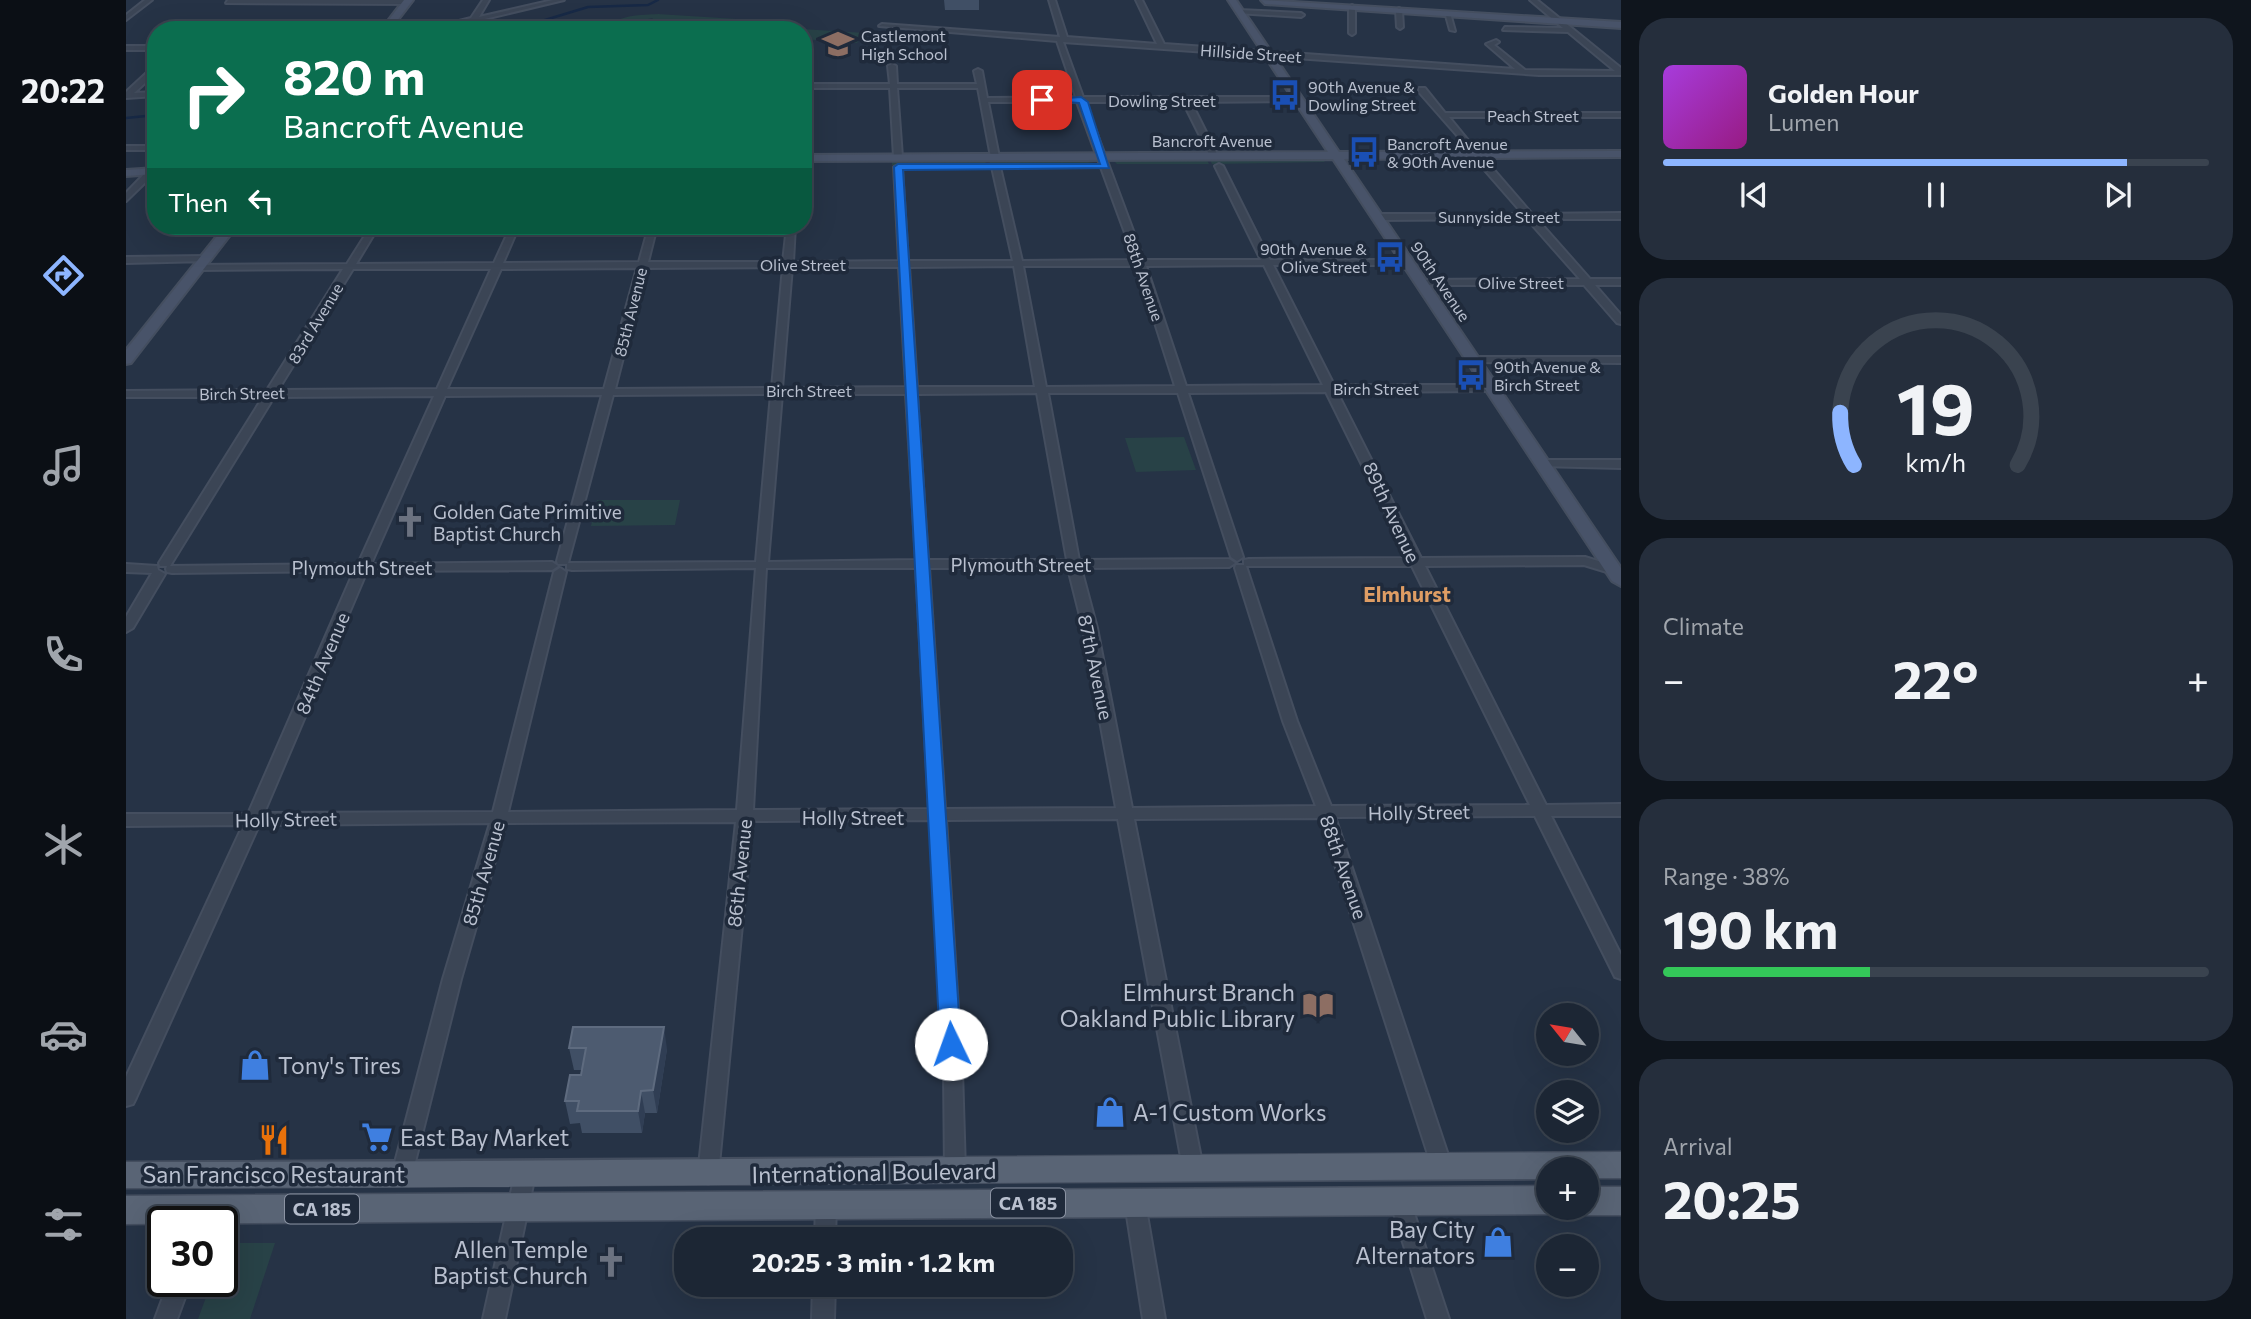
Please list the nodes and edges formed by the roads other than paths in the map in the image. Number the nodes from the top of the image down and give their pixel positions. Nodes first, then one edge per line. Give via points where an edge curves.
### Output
1 (149, 0) edge
2 (486, 0) edge
3 (561, 0) edge
4 (1052, 0) edge
5 (1139, 0) edge
6 (1532, 0) edge
7 (230, 1) edge
8 (409, 1) edge
9 (1261, 1) edge
10 (1236, 6) edge
11 (1352, 7) junction
12 (220, 10) dead end
13 (1399, 10) junction
14 (1447, 13) junction
15 (1301, 15) dead end
16 (212, 17) dead end
17 (126, 18) edge
18 (208, 21) edge
19 (392, 21) edge
20 (473, 21) edge
21 (476, 21) edge
22 (1558, 21) junction
23 (1621, 25) edge
24 (882, 26) dead end
25 (1400, 27) dead end
26 (1505, 29) dead end
27 (1453, 30) dead end
28 (1569, 30) junction
29 (1352, 33) dead end
30 (1062, 39) junction
31 (1496, 42) dead end
32 (1162, 47) junction
33 (126, 48) edge
34 (147, 48) edge
35 (1268, 54) junction
36 (892, 66) dead end
37 (978, 71) dead end
38 (1524, 72) junction
39 (1621, 73) edge
40 (147, 77) edge
41 (812, 86) edge
42 (893, 86) junction
43 (980, 86) junction
44 (1422, 90) dead end
45 (147, 94) edge
46 (127, 95) edge
47 (1298, 99) junction
48 (984, 100) junction
49 (1081, 100) junction
50 (1186, 100) junction
51 (1446, 115) junction
52 (1621, 115) edge
53 (126, 148) edge
54 (147, 148) edge
55 (1621, 154) edge
56 (1476, 155) junction
57 (812, 158) edge
58 (1217, 161) junction
59 (1339, 161) junction
60 (898, 162) junction
61 (996, 162) junction
62 (1104, 162) junction
63 (126, 164) edge
64 (1485, 165) junction
65 (1621, 165) edge
66 (147, 167) edge
67 (812, 167) edge
68 (147, 169) edge
69 (126, 173) edge
70 (147, 176) edge
71 (126, 198) edge
72 (1621, 216) edge
73 (1377, 217) junction
74 (1530, 217) junction
75 (223, 235) edge
76 (369, 235) edge
77 (511, 235) edge
78 (650, 235) edge
79 (790, 235) edge
80 (126, 260) edge
81 (1018, 262) junction
82 (1140, 262) junction
83 (1268, 262) junction
84 (1407, 262) junction
85 (201, 263) junction
86 (788, 263) junction
87 (905, 264) junction
88 (349, 265) junction
89 (498, 265) junction
90 (642, 265) junction
91 (1587, 282) junction
92 (1621, 282) edge
93 (1421, 283) junction
94 (1621, 321) edge
95 (126, 360) edge
96 (1473, 360) junction
97 (1621, 360) edge
98 (1330, 387) junction
99 (1042, 388) junction
100 (1492, 388) junction
101 (1183, 389) junction
102 (776, 390) junction
103 (911, 390) junction
104 (442, 391) junction
105 (610, 391) junction
106 (274, 392) junction
107 (126, 394) edge
108 (1543, 464) junction
109 (1621, 464) edge
110 (1416, 562) junction
111 (1239, 563) junction
112 (921, 564) junction
113 (1074, 564) junction
114 (762, 565) junction
115 (562, 566) junction
116 (362, 567) junction
117 (126, 568) edge
118 (162, 569) junction
119 (1618, 574) edge
120 (126, 628) edge
121 (1542, 810) junction
122 (1621, 810) edge
123 (1326, 813) junction
124 (1126, 814) junction
125 (745, 816) junction
126 (499, 817) junction
127 (938, 817) junction
128 (126, 820) edge
129 (254, 820) junction
130 (1621, 972) edge
131 (126, 1098) edge
132 (1621, 1165) edge
133 (1442, 1167) junction
134 (1193, 1168) junction
135 (955, 1171) junction
136 (402, 1174) junction
137 (126, 1175) edge
138 (526, 1175) junction
139 (708, 1175) junction
140 (1536, 1200) edge
141 (1401, 1201) junction
142 (1599, 1201) edge
143 (1621, 1201) edge
144 (1135, 1203) junction
145 (826, 1205) junction
146 (518, 1207) junction
147 (126, 1210) edge
148 (147, 1211) edge
149 (238, 1214) edge
150 (825, 1227) edge
151 (174, 1297) edge
152 (824, 1297) edge
153 (166, 1319) edge
154 (494, 1319) edge
155 (823, 1319) edge
156 (1154, 1319) edge
157 (1438, 1319) edge

1 - 17 street
2 - 20 street
3 - 21 street
4 - 30 street, 88th Avenue
5 - 32 street
6 - 22 street
7 - 8 street
7 - 12 street
8 - 19 main road
9 - 11 main road
10 - 15 street
10 - 35 main road, 90th Avenue
11 - 13 main road
11 - 29 street
13 - 14 main road
13 - 25 street
14 - 22 main road
14 - 27 street
16 - 18 street
22 - 23 main road
22 - 28 street
24 - 30 street, Hillside Street
26 - 28 street
28 - 39 street
30 - 32 street, Hillside Street
30 - 49 street, 88th Avenue via 1059,42
31 - 38 street via 1489,44
32 - 35 street, Hillside Street
33 - 34 street
35 - 38 street, Hillside Street
35 - 47 main road, 90th Avenue
36 - 42 street
37 - 43 street, 87th Avenue
38 - 39 street, Hillside Street
40 - 46 street
41 - 42 street
42 - 43 street
42 - 60 street
43 - 48 street, 87th Avenue
44 - 51 street
45 - 46 street
47 - 50 street, Dowling Street
47 - 59 main road, 90th Avenue
48 - 49 street, Dowling Street
48 - 61 street, 87th Avenue
49 - 50 street, Dowling Street
49 - 62 street, 88th Avenue
50 - 58 street, 89th Avenue
51 - 52 street, Peach Street
51 - 56 street
53 - 54 street
55 - 56 main road, Bancroft Avenue
56 - 59 main road, Bancroft Avenue
57 - 60 main road, Bancroft Avenue
58 - 59 main road, Bancroft Avenue
58 - 62 main road, Bancroft Avenue
58 - 83 street, 89th Avenue
59 - 64 main road, Bancroft Avenue
59 - 73 main road, 90th Avenue
60 - 61 main road, Bancroft Avenue
60 - 67 main road, Bancroft Avenue
60 - 87 street
61 - 62 main road, Bancroft Avenue
61 - 81 street, 87th Avenue
62 - 82 street, 88th Avenue
63 - 66 main road
64 - 65 main road, Bancroft Avenue
64 - 74 street
68 - 69 main road
70 - 71 street
72 - 74 street, Sunnyside Street
73 - 74 street, Sunnyside Street
73 - 84 main road, 90th Avenue
74 - 91 street
75 - 85 main road
76 - 88 street, 83rd Avenue
77 - 89 street, 84th Avenue
78 - 90 street, 85th Avenue
79 - 86 street, 86th Avenue
80 - 85 street, Olive Street
81 - 82 street, Olive Street
81 - 87 street, Olive Street
81 - 99 street, 87th Avenue
82 - 83 street, Olive Street
82 - 101 street, 88th Avenue
83 - 84 street, Olive Street
83 - 98 street, 89th Avenue
84 - 93 main road, 90th Avenue
85 - 88 street, Olive Street
85 - 95 main road
86 - 87 street, Olive Street
86 - 90 street, Olive Street
86 - 102 street, 86th Avenue
87 - 103 street
88 - 89 street, Olive Street
88 - 106 street, 83rd Avenue
89 - 90 street, Olive Street
89 - 104 street, 84th Avenue
90 - 105 street, 85th Avenue
91 - 92 street, Olive Street
91 - 93 street, Olive Street
91 - 94 street
93 - 96 main road, 90th Avenue
96 - 97 street
96 - 100 main road, 90th Avenue
98 - 100 street, Birch Street
98 - 101 street, Birch Street
98 - 110 street, 89th Avenue
99 - 101 street, Birch Street
99 - 103 street, Birch Street
99 - 113 street, 87th Avenue
100 - 108 main road, 90th Avenue
101 - 111 street, 88th Avenue
102 - 103 street, Birch Street
102 - 105 street, Birch Street
102 - 114 street, 86th Avenue
103 - 112 street
104 - 105 street, Birch Street
104 - 106 street, Birch Street
104 - 116 street, 84th Avenue
105 - 115 street, 85th Avenue
106 - 107 street, Birch Street
106 - 118 street, 83rd Avenue
108 - 109 street
108 - 119 main road, 90th Avenue
110 - 111 street, Plymouth Street
110 - 119 street, Plymouth Street via 1585,561
110 - 121 street, 89th Avenue
111 - 113 street, Plymouth Street
111 - 123 street, 88th Avenue via 1290,721
112 - 113 street, Plymouth Street
112 - 114 street, Plymouth Street
112 - 127 street
113 - 124 street, 87th Avenue
114 - 115 street, Plymouth Street
114 - 125 street, 86th Avenue
115 - 116 street, Plymouth Street
115 - 126 street, 85th Avenue
116 - 118 street, Plymouth Street
116 - 129 street, 84th Avenue
117 - 118 street, Plymouth Street
118 - 120 street, 83rd Avenue
121 - 122 street, Holly Street
121 - 123 street, Holly Street
121 - 130 street, 89th Avenue
123 - 124 street, Holly Street
123 - 133 street, 88th Avenue
124 - 127 street, Holly Street
124 - 134 street, 87th Avenue
125 - 126 street, Holly Street
125 - 127 street, Holly Street
125 - 139 street, 86th Avenue
126 - 129 street, Holly Street
126 - 136 street, 85th Avenue
127 - 135 street
128 - 129 street, Holly Street
129 - 131 street, 84th Avenue
132 - 133 main road, International Boulevard / CA 185
133 - 134 main road, International Boulevard / CA 185
134 - 135 main road, International Boulevard / CA 185
135 - 139 main road, International Boulevard / CA 185
136 - 137 main road, International Boulevard / CA 185
136 - 138 main road, International Boulevard / CA 185
138 - 139 main road, International Boulevard / CA 185
138 - 146 street
140 - 141 main road, International Boulevard / CA 185
141 - 144 main road, International Boulevard / CA 185
141 - 157 street
142 - 143 main road
144 - 145 main road, International Boulevard / CA 185
144 - 156 street
145 - 146 main road, International Boulevard / CA 185
145 - 150 street
146 - 149 main road, International Boulevard / CA 185
146 - 154 street
147 - 148 main road, International Boulevard / CA 185
151 - 153 street
152 - 155 street

